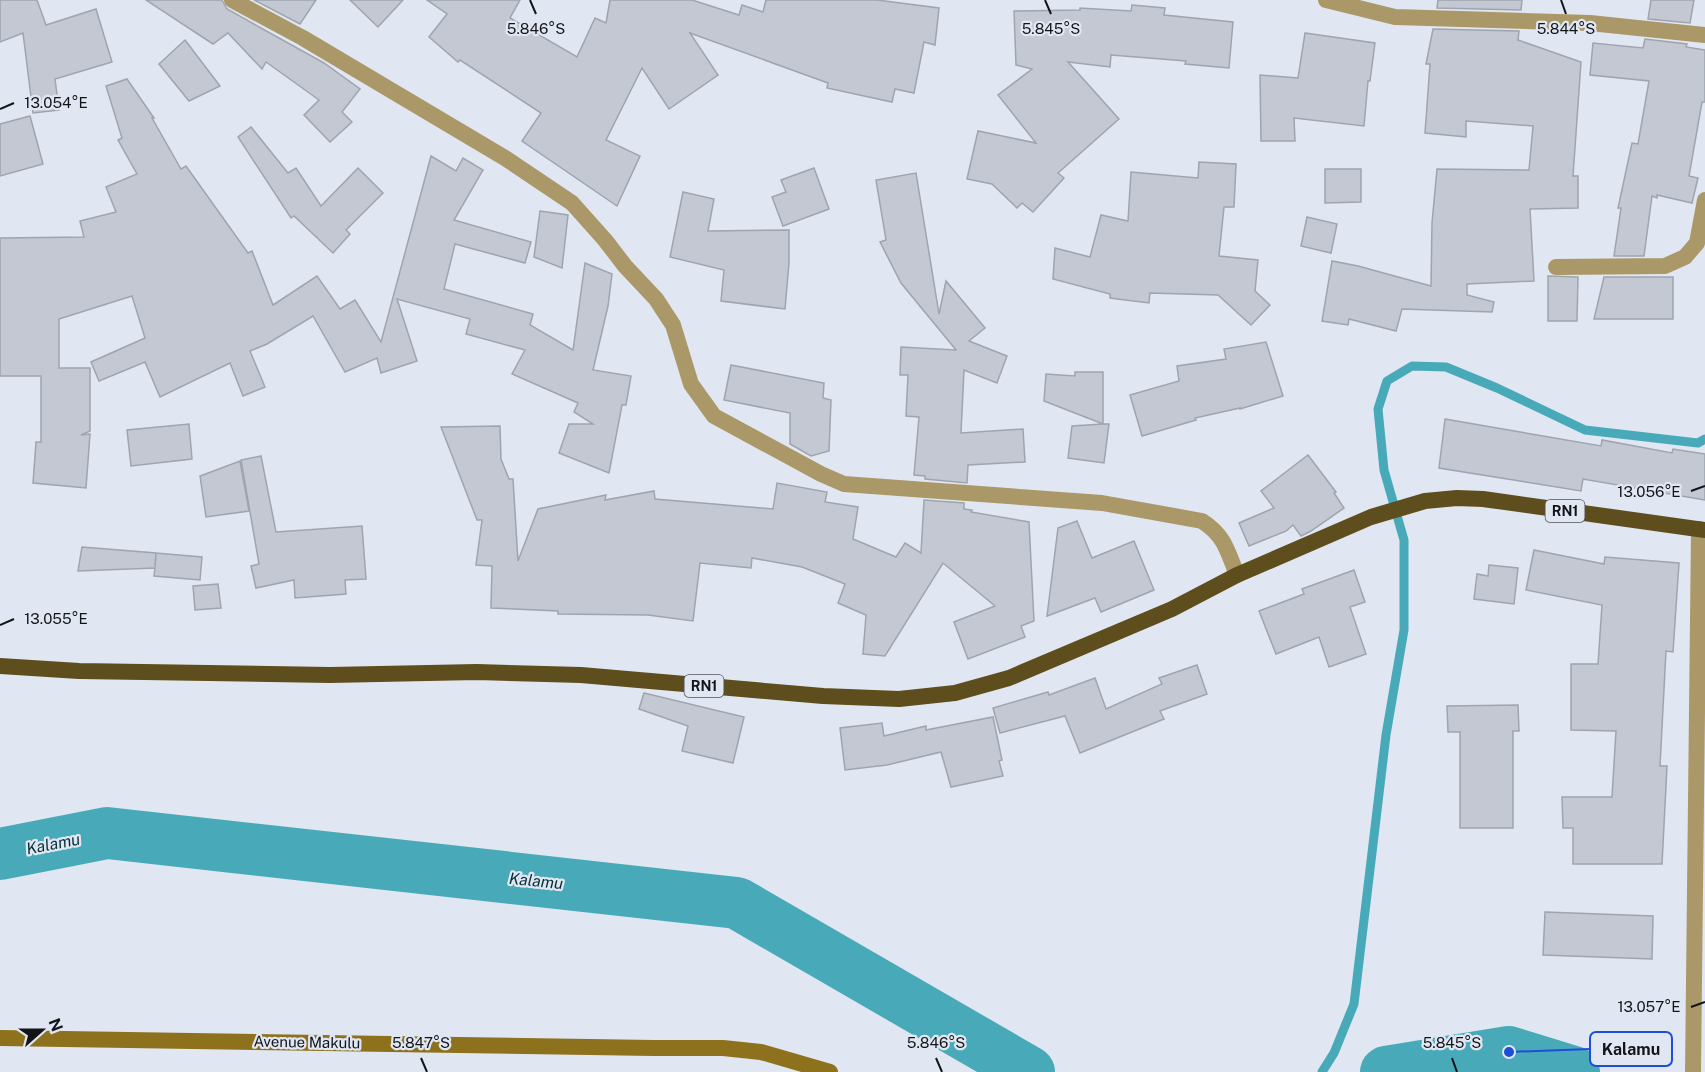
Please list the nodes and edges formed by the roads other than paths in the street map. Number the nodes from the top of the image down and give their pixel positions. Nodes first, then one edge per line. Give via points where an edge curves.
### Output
1 (232, 0) edge
2 (1326, 0) edge
3 (1705, 35) edge
4 (1705, 200) edge
5 (1556, 267) dead end
6 (1702, 530) edge
7 (1237, 575) junction
8 (0, 666) edge
9 (0, 1038) edge
10 (830, 1072) edge
11 (1693, 1072) edge

1 - 7 street via 506,158 572,203 657,299 673,325 691,384 714,416 844,484 1102,503 1202,521 1222,537
2 - 3 street via 1395,17 1590,23
4 - 5 street via 1697,243 1685,257 1665,266
6 - 7 highway, RN1 via 1483,499 1425,501 1371,517
6 - 11 street
7 - 8 highway, RN1 via 1172,609 1009,678 955,693 898,699 581,675 330,675
9 - 10 main road, Avenue Makulu via 723,1048 761,1052

